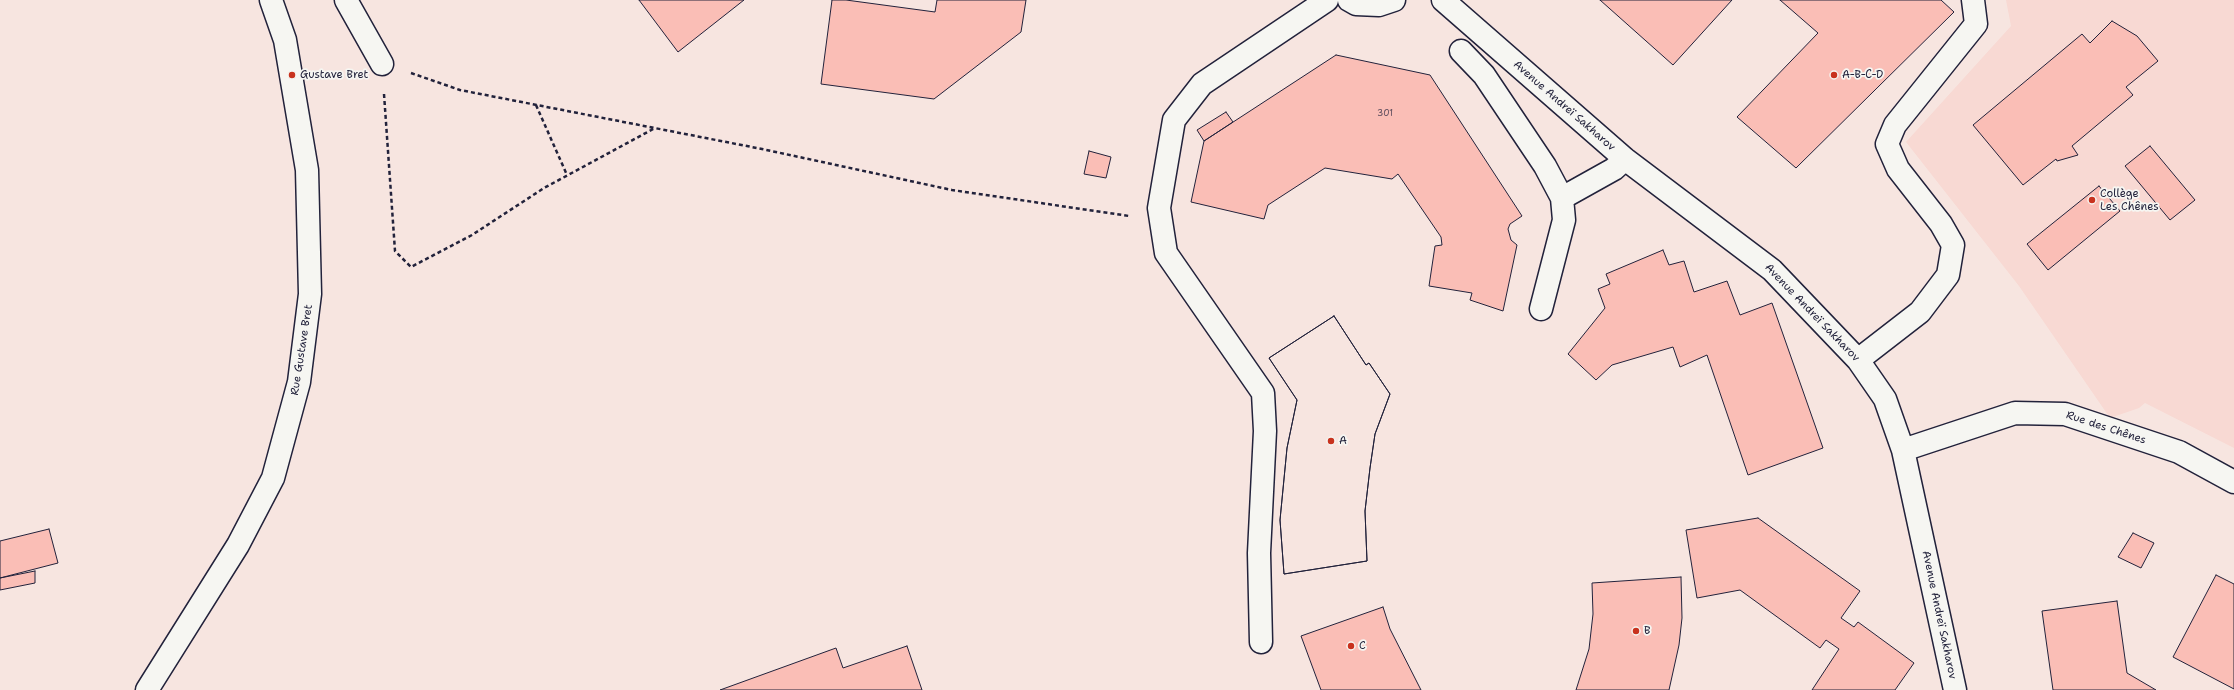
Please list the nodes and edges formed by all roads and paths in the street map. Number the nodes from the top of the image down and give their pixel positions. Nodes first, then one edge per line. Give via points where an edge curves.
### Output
1 (271, 0) edge
2 (346, 0) edge
3 (1327, 0) edge
4 (1349, 0) edge
5 (1394, 0) edge
6 (1442, 0) edge
7 (1973, 0) edge
8 (1460, 51) dead end
9 (382, 64) junction
10 (535, 105) junction
11 (655, 128) junction
12 (1625, 159) junction
13 (567, 175) junction
14 (1562, 198) junction
15 (1161, 221) junction
16 (1541, 309) dead end
17 (1858, 360) junction
18 (1903, 450) junction
19 (2234, 482) edge
20 (1261, 642) dead end
21 (147, 690) edge
22 (1955, 690) edge

1 - 21 street, Rue Gustave Bret via 286,47 307,170 310,294 299,382 273,478 238,545
2 - 9 street
3 - 15 street via 1202,84 1174,120 1159,208
4 - 5 street via 1356,4 1378,6
6 - 12 street, Avenue Andreï Sakharov
7 - 17 street via 1976,24 1895,125 1887,144 1898,169 1941,224 1953,245 1948,275 1920,312
8 - 14 street via 1484,75 1545,166
9 - 10 path via 460,90
9 - 13 path via 395,251 411,267 472,235
10 - 11 path
10 - 13 path
11 - 13 path
11 - 15 path via 952,190
12 - 14 street via 1614,169
12 - 17 street, Avenue Andreï Sakharov via 1772,270
14 - 16 street via 1564,220
15 - 20 street via 1166,253 1263,393 1265,431 1259,553
17 - 18 street, Avenue Andreï Sakharov via 1885,399
18 - 19 street, Rue des Chênes via 2015,413 2065,414 2178,452
18 - 22 street, Avenue Andreï Sakharov

